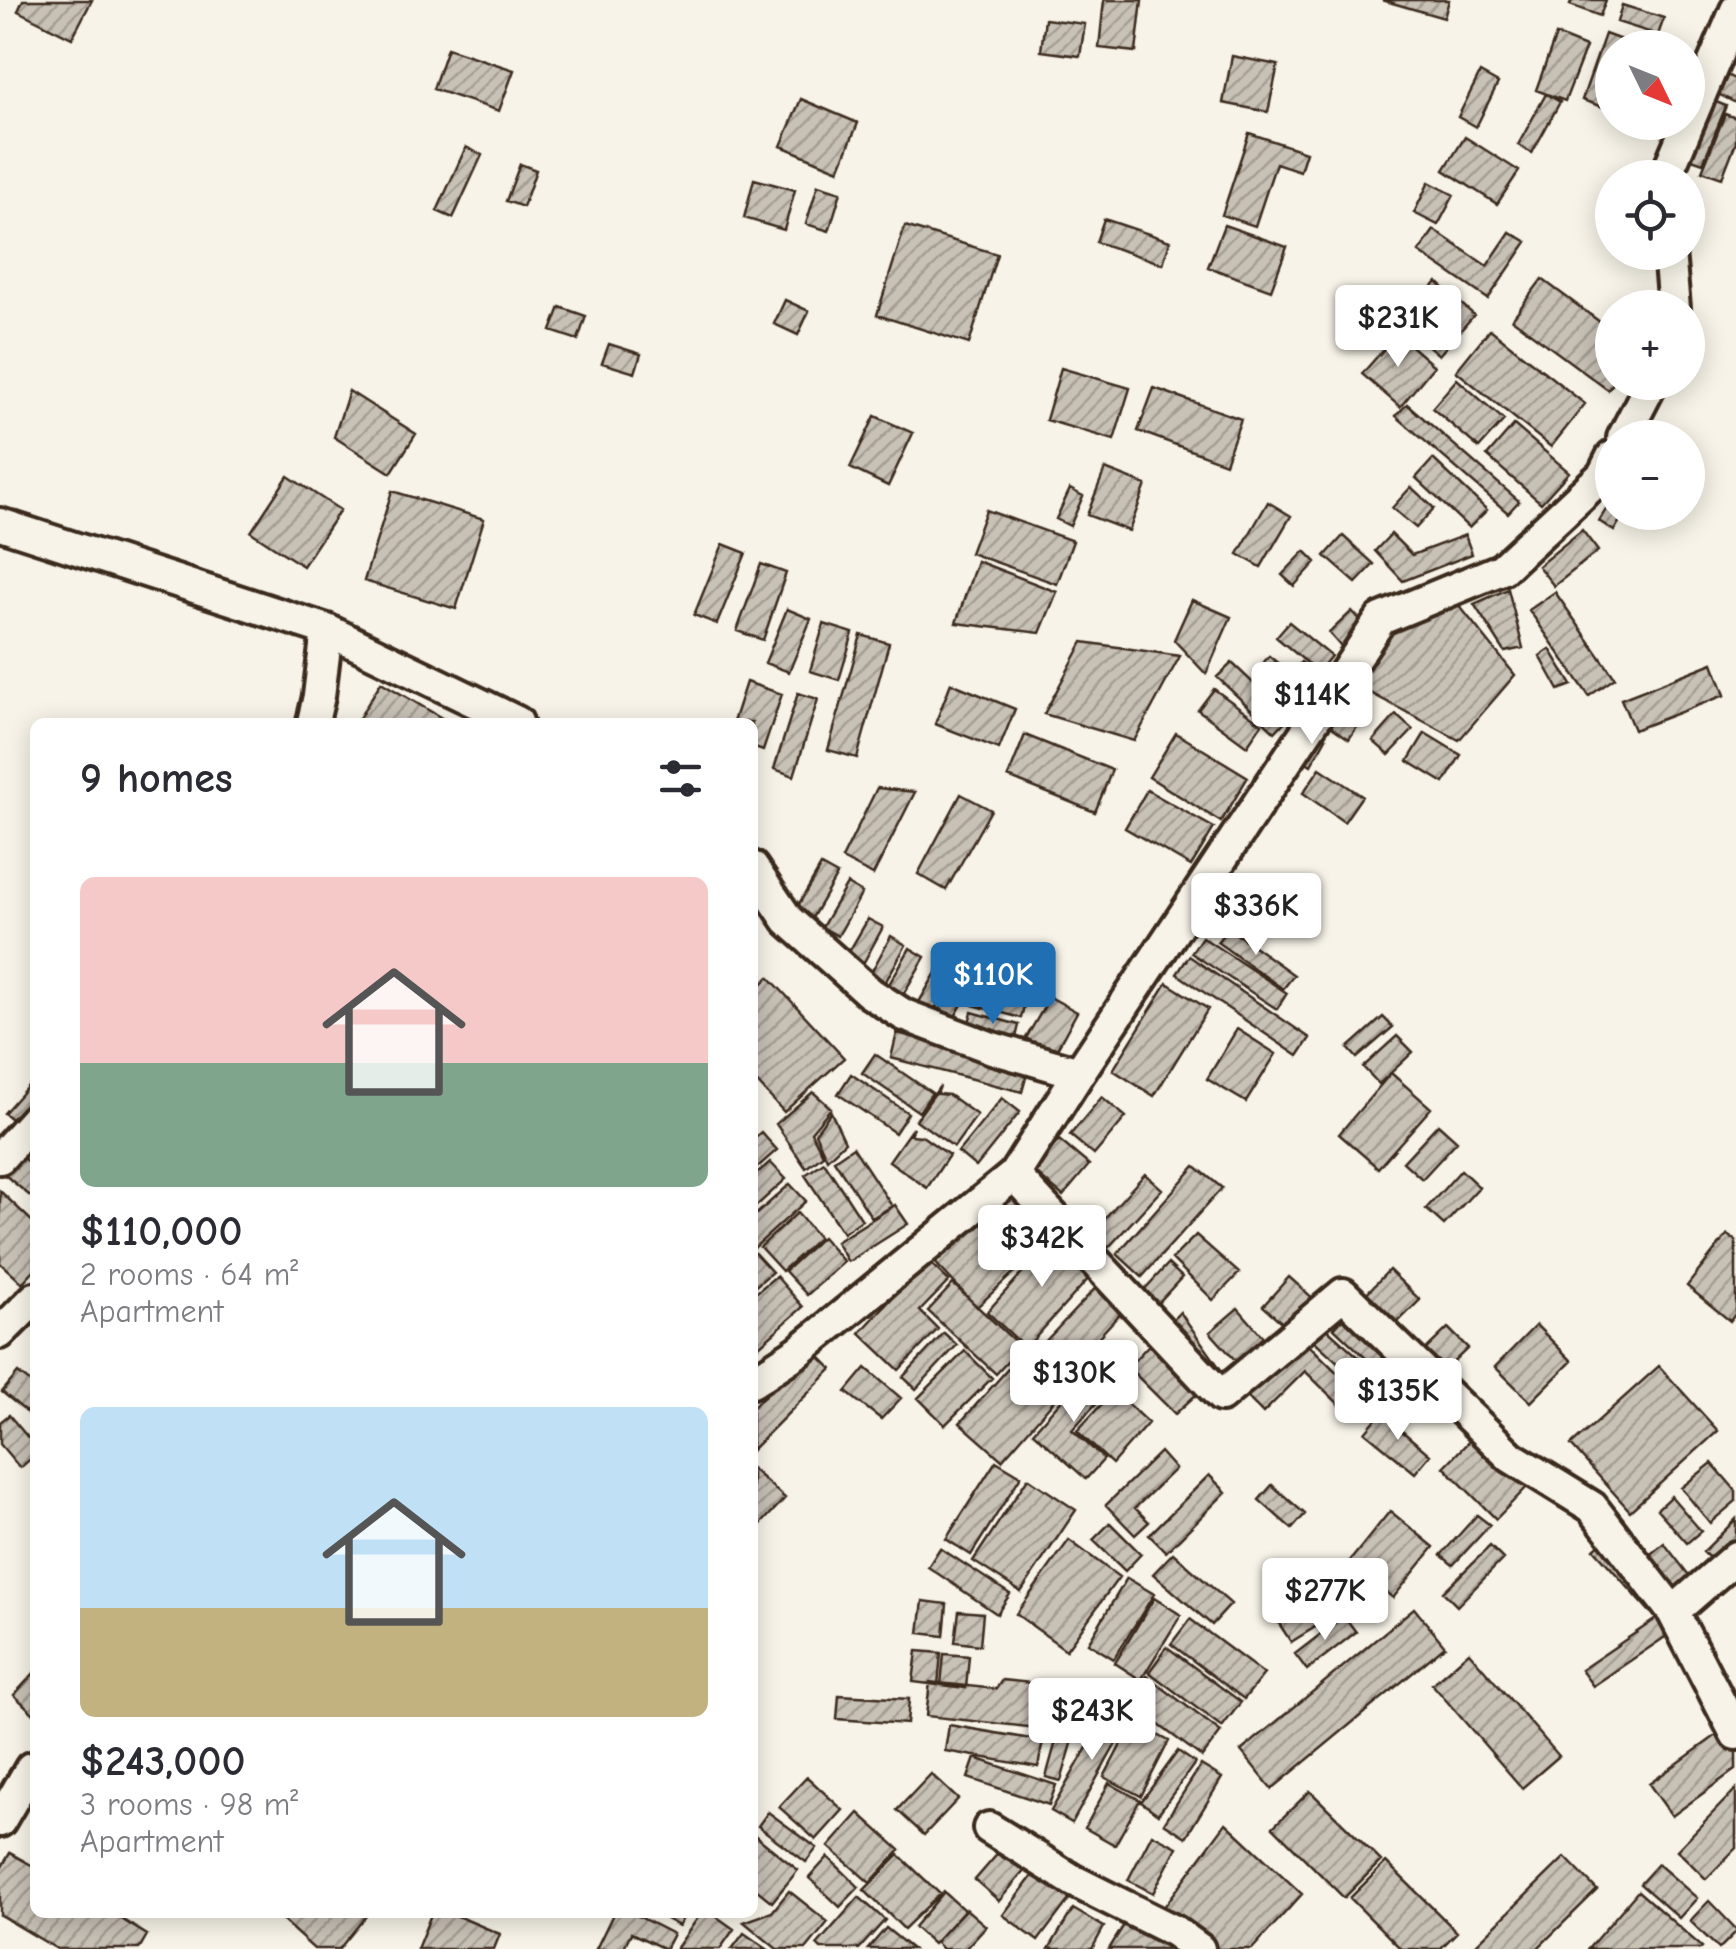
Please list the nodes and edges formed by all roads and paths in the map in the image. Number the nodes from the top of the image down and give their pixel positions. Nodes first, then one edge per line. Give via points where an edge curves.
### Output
1 (1736, 10) edge
2 (1673, 160) edge
3 (1595, 483) edge
4 (0, 524) edge
5 (327, 630) junction
6 (314, 718) edge
7 (509, 718) edge
8 (758, 876) edge
9 (1078, 1073) junction
10 (30, 1125) edge
11 (0, 1158) edge
12 (1014, 1175) junction
13 (30, 1303) edge
14 (0, 1333) edge
15 (758, 1378) edge
16 (1736, 1557) edge
17 (1673, 1612) junction
18 (1736, 1734) edge
19 (30, 1770) edge
20 (0, 1821) edge
21 (990, 1828) dead end
22 (1198, 1949) edge

1 - 2 street
3 - 9 street via 1502,570 1380,619
4 - 5 street
5 - 6 street
5 - 7 street
8 - 9 street via 788,920 904,1015
9 - 12 street
10 - 11 street
12 - 15 street
12 - 17 street via 1221,1396 1343,1294 1511,1457 1592,1507
13 - 14 street
16 - 17 street
17 - 18 street
19 - 20 street
21 - 22 street

